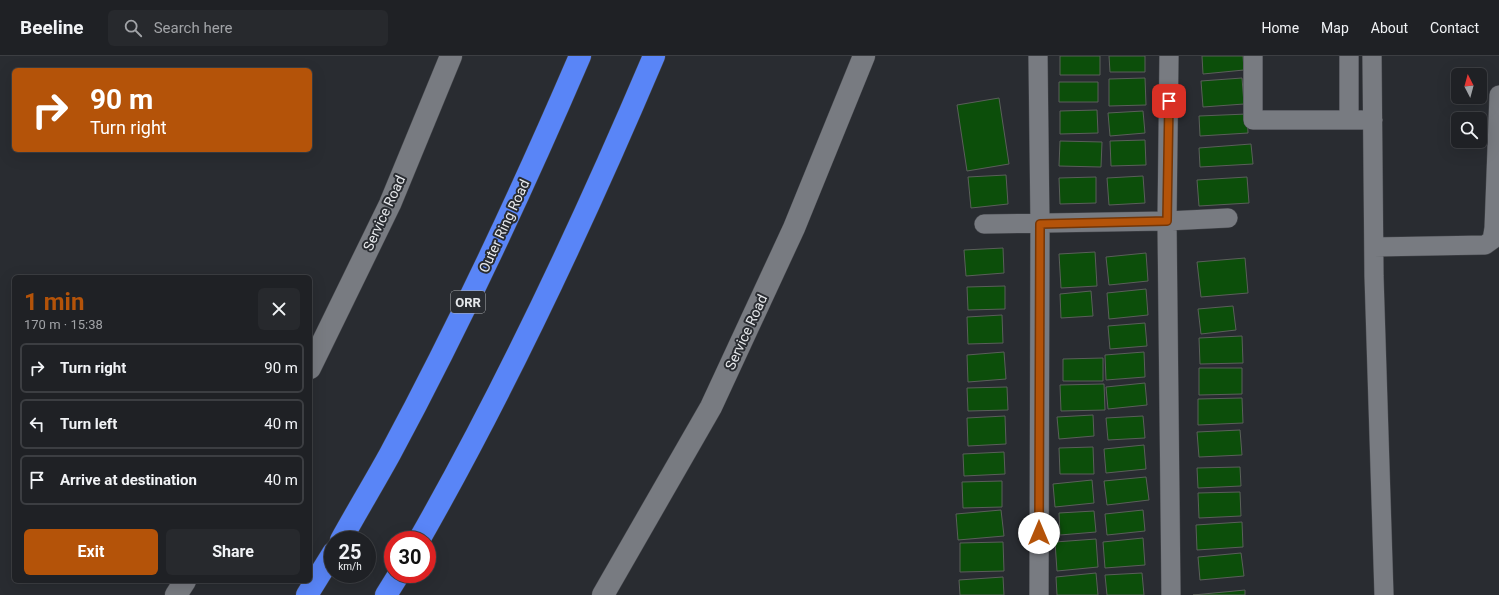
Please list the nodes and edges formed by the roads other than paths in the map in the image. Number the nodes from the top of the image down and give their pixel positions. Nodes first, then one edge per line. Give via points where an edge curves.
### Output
1 (451, 56) edge
2 (580, 56) edge
3 (654, 56) edge
4 (864, 56) edge
5 (1038, 56) edge
6 (1169, 56) edge
7 (1253, 56) edge
8 (1349, 56) edge
9 (1372, 56) edge
10 (1499, 95) edge
11 (1349, 120) junction
12 (1373, 120) junction
13 (1228, 218) dead end
14 (1167, 221) junction
15 (984, 224) dead end
16 (1040, 224) junction
17 (1374, 247) junction
18 (312, 364) edge
19 (346, 531) edge
20 (424, 531) edge
21 (324, 568) edge
22 (184, 583) edge
23 (393, 583) edge
24 (176, 595) edge
25 (307, 595) edge
26 (386, 595) edge
27 (603, 595) edge
28 (1039, 595) edge
29 (1171, 595) edge
30 (1384, 595) edge

1 - 18 main road, Service Road via 390,204
2 - 19 highway, Outer Ring Road / ORR via 481,276 390,454
3 - 20 highway via 535,319
4 - 27 main road, Service Road via 794,228 711,407
5 - 16 street
6 - 14 street
7 - 11 street via 1253,120
8 - 11 street
9 - 12 street
10 - 17 street via 1492,240 1485,245
11 - 12 street
12 - 17 street
13 - 14 street
14 - 16 street
14 - 29 street
15 - 16 street
16 - 28 street
17 - 30 street
21 - 25 highway
22 - 24 main road
23 - 26 highway

